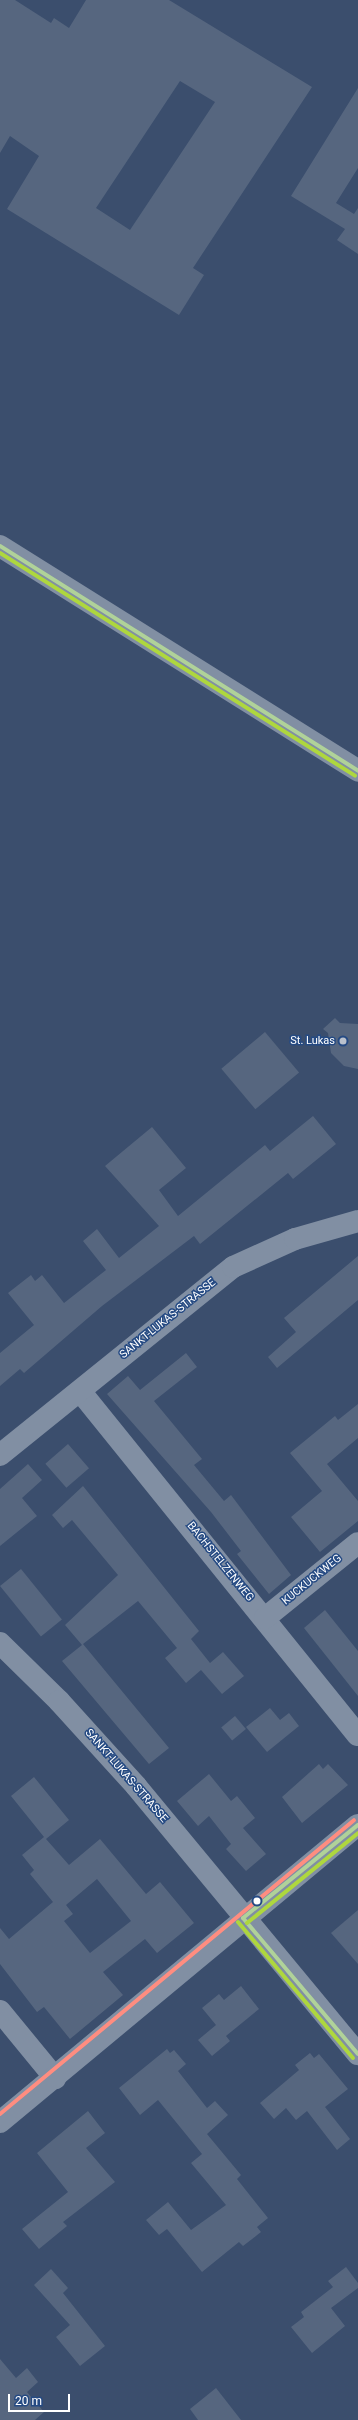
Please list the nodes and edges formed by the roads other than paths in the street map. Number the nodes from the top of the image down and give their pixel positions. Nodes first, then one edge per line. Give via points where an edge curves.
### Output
1 (0, 546) edge
2 (358, 771) edge
3 (358, 1221) edge
4 (80, 1392) junction
5 (0, 1455) edge
6 (358, 1543) edge
7 (265, 1618) junction
8 (0, 1643) edge
9 (358, 1735) edge
10 (358, 1825) edge
11 (243, 1918) junction
12 (0, 2011) edge
13 (358, 2054) edge
14 (55, 2078) junction
15 (0, 2122) edge

1 - 2 street
3 - 4 street, SANKT-LUKAS-STRASSE via 296,1239 233,1267
4 - 5 street, SANKT-LUKAS-STRASSE
4 - 7 street, BACHSTELZENWEG
6 - 7 street, KUCKUCKWEG
7 - 9 street, BACHSTELZENWEG
8 - 11 street, SANKT-LUKAS-STRASSE via 104,1749
10 - 11 street
11 - 13 street, SANKT-LUKAS-STRASSE
11 - 14 street
12 - 14 street
14 - 15 street

